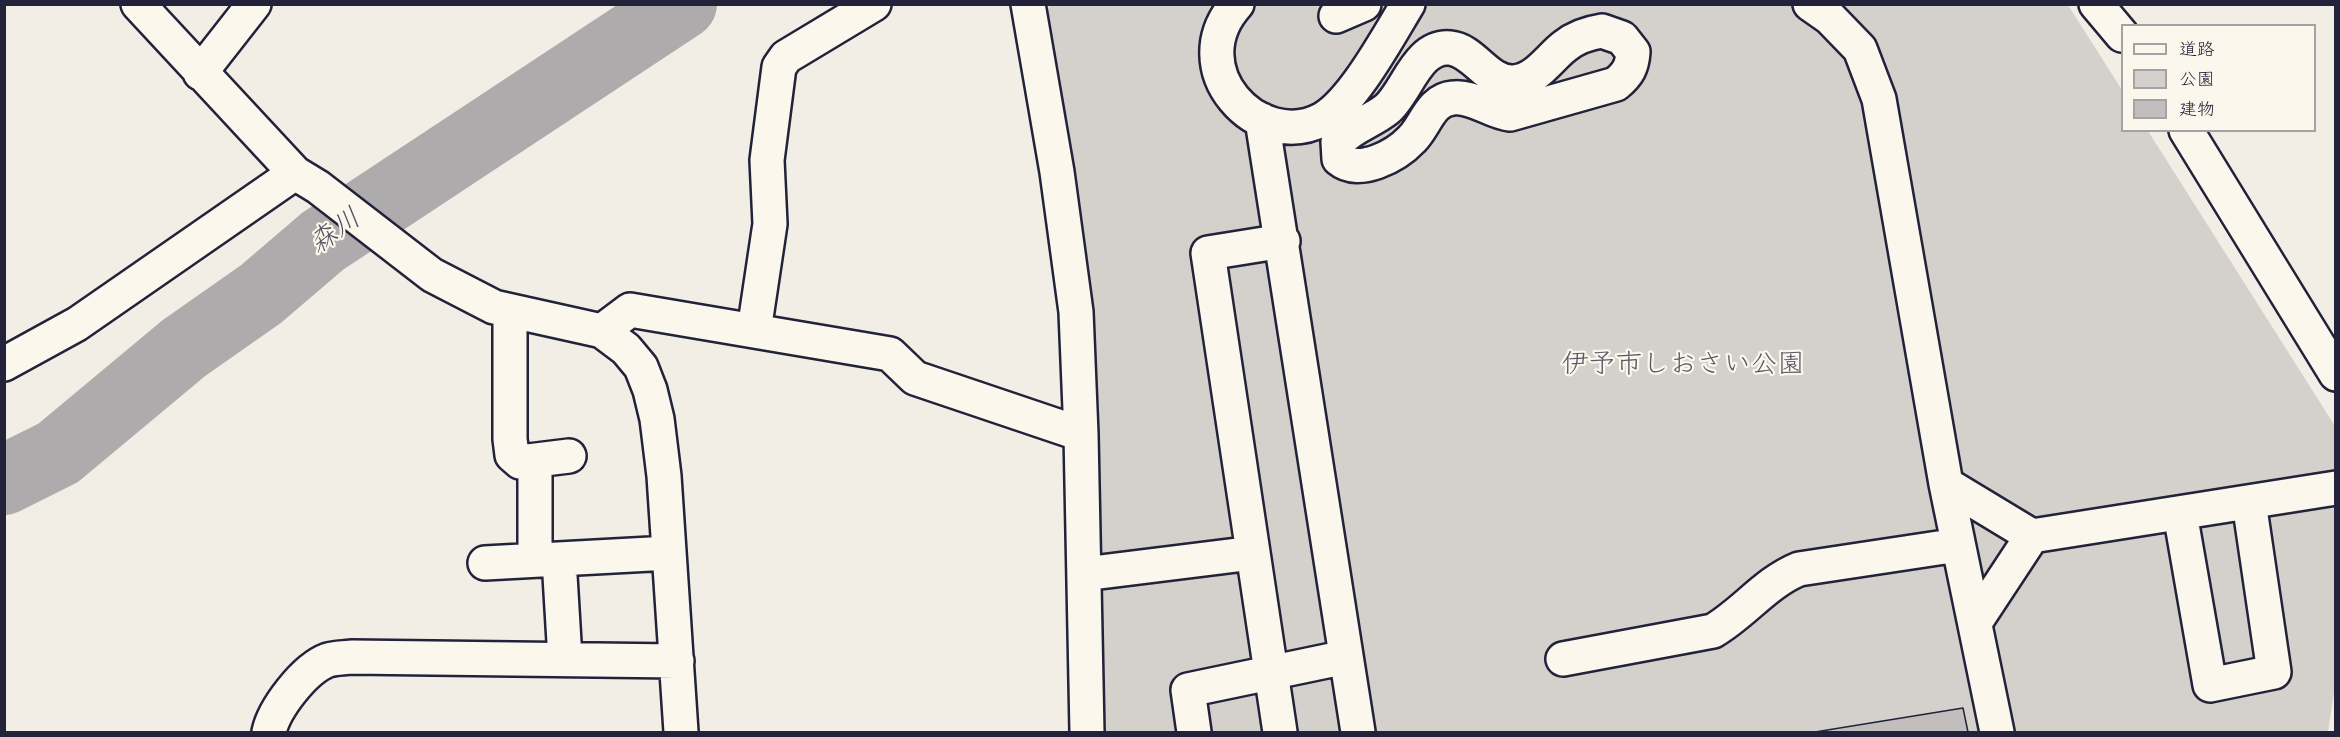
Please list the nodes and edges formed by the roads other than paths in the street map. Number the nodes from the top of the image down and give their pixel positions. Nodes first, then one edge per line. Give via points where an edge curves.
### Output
1 (138, 4) edge
2 (254, 4) edge
3 (874, 4) edge
4 (1237, 4) edge
5 (1408, 4) edge
6 (1810, 4) edge
7 (2096, 4) edge
8 (1029, 5) edge
9 (2121, 34) edge
10 (200, 73) junction
11 (1262, 120) junction
12 (2187, 132) edge
13 (1348, 166) joint
14 (307, 180) junction
15 (1283, 241) junction
16 (510, 311) junction
17 (602, 331) junction
18 (754, 331) junction
19 (4, 364) edge
20 (2336, 374) edge
21 (1081, 434) junction
22 (569, 456) dead end
23 (535, 462) junction
24 (1946, 484) junction
25 (2336, 488) edge
26 (2249, 502) junction
27 (2180, 513) junction
28 (2032, 536) junction
29 (1958, 545) junction
30 (669, 553) junction
31 (1253, 553) junction
32 (547, 559) junction
33 (485, 563) dead end
34 (1084, 574) junction
35 (1976, 621) junction
36 (1346, 657) junction
37 (1563, 659) dead end
38 (565, 660) junction
39 (676, 661) junction
40 (1271, 672) junction
41 (268, 732) edge
42 (681, 732) edge
43 (1087, 732) edge
44 (1194, 732) edge
45 (1280, 732) edge
46 (1358, 732) edge
47 (1997, 732) edge

1 - 10 street
2 - 10 street
3 - 18 street via 786,57 779,67 767,160 770,224
4 - 11 street via 1218,38 1217,69 1230,97
5 - 11 street via 1343,101 1322,119 1292,127
6 - 24 street via 1860,49 1880,99
7 - 9 street
8 - 21 street via 1076,312
10 - 14 street
11 - 15 street
12 - 20 street
13 - 13 street via 1362,167 1399,149 1412,139 1439,102 1462,98 1495,113 1510,114 1616,84 1627,75 1633,52 1622,38 1602,31 1586,34 1564,46 1530,77 1513,82 1496,77 1467,55 1450,48 1435,51 1420,61 1387,109 1347,132 1338,142 1339,159
14 - 16 street via 432,275 494,307
14 - 19 street via 77,324
15 - 31 street via 1208,253
15 - 36 street
16 - 17 street
16 - 23 street via 512,455 520,462
17 - 18 street via 630,310
17 - 30 street via 626,349 650,390 664,476
18 - 21 street via 890,354 915,378
21 - 34 street
22 - 23 street
23 - 32 street
24 - 28 street
24 - 29 street
25 - 26 street
26 - 27 street
26 - 27 street via 2274,672 2210,685
27 - 28 street
28 - 35 street
29 - 35 street
29 - 37 street via 1799,569 1781,576 1713,631
30 - 32 street
30 - 39 street
31 - 34 street
31 - 40 street
32 - 33 street
32 - 38 street
34 - 43 street
35 - 47 street
36 - 40 street
36 - 46 street
38 - 39 street
38 - 41 street via 327,660 303,678 282,703
39 - 42 street
40 - 44 street via 1188,690
40 - 45 street

